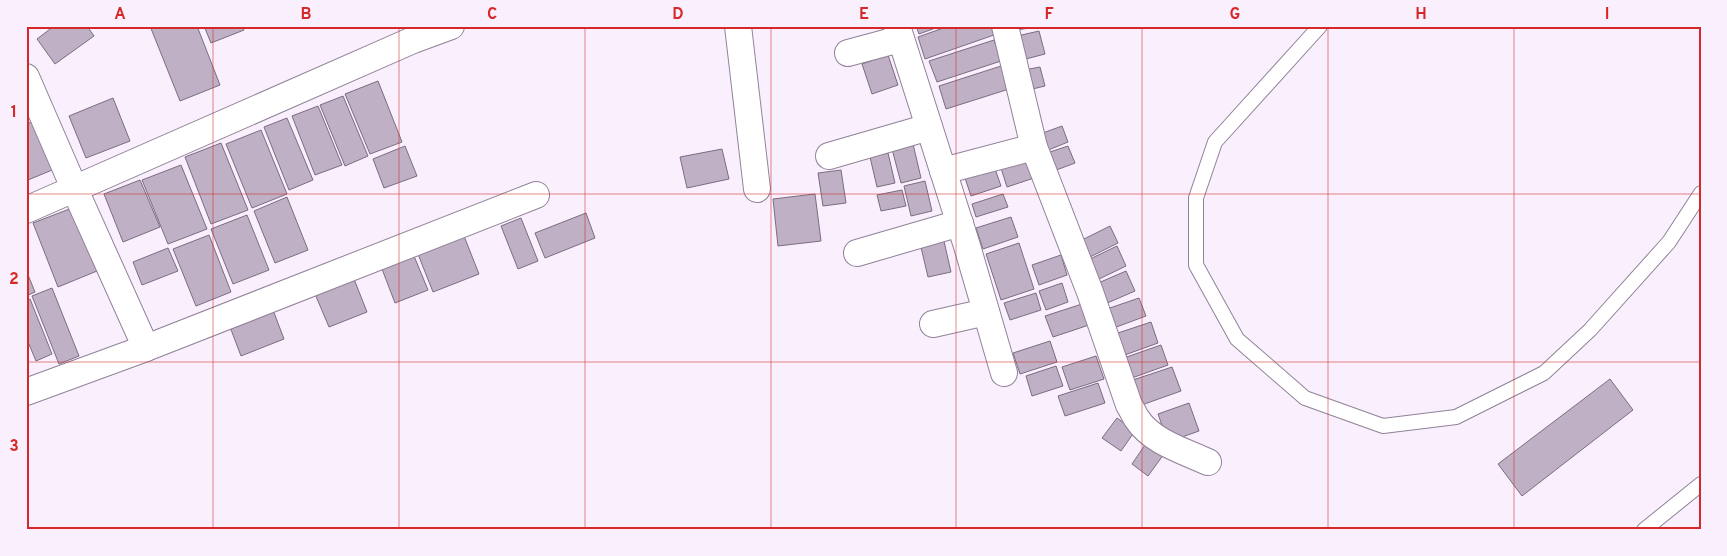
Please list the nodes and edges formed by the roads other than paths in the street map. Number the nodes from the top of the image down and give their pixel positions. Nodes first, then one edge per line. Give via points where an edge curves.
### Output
1 (451, 26) edge
2 (738, 26) edge
3 (1005, 26) edge
4 (1320, 26) edge
5 (899, 33) edge
6 (848, 53) dead end
7 (26, 77) edge
8 (929, 126) junction
9 (1034, 147) junction
10 (829, 156) dead end
11 (943, 171) junction
12 (757, 189) dead end
13 (75, 190) junction
14 (1701, 193) edge
15 (536, 195) dead end
16 (26, 210) edge
17 (960, 223) junction
18 (856, 253) dead end
19 (986, 312) junction
20 (933, 324) dead end
21 (146, 348) junction
22 (1004, 373) dead end
23 (26, 392) edge
24 (1208, 462) dead end
25 (1701, 484) edge
26 (1644, 530) edge

1 - 13 street via 412,40
2 - 12 street
3 - 9 street
4 - 14 lane via 1214,142 1196,198 1196,265 1237,339 1305,398 1383,426 1456,418 1544,373 1590,330 1669,242
5 - 6 street
5 - 8 street
7 - 13 street
8 - 10 street
8 - 11 street
9 - 11 street
9 - 24 street via 1129,405 1149,432 1165,443
11 - 17 street
13 - 16 street
13 - 21 street
15 - 21 street
17 - 18 street
17 - 19 street
19 - 20 street
19 - 22 street
21 - 23 street
25 - 26 lane

